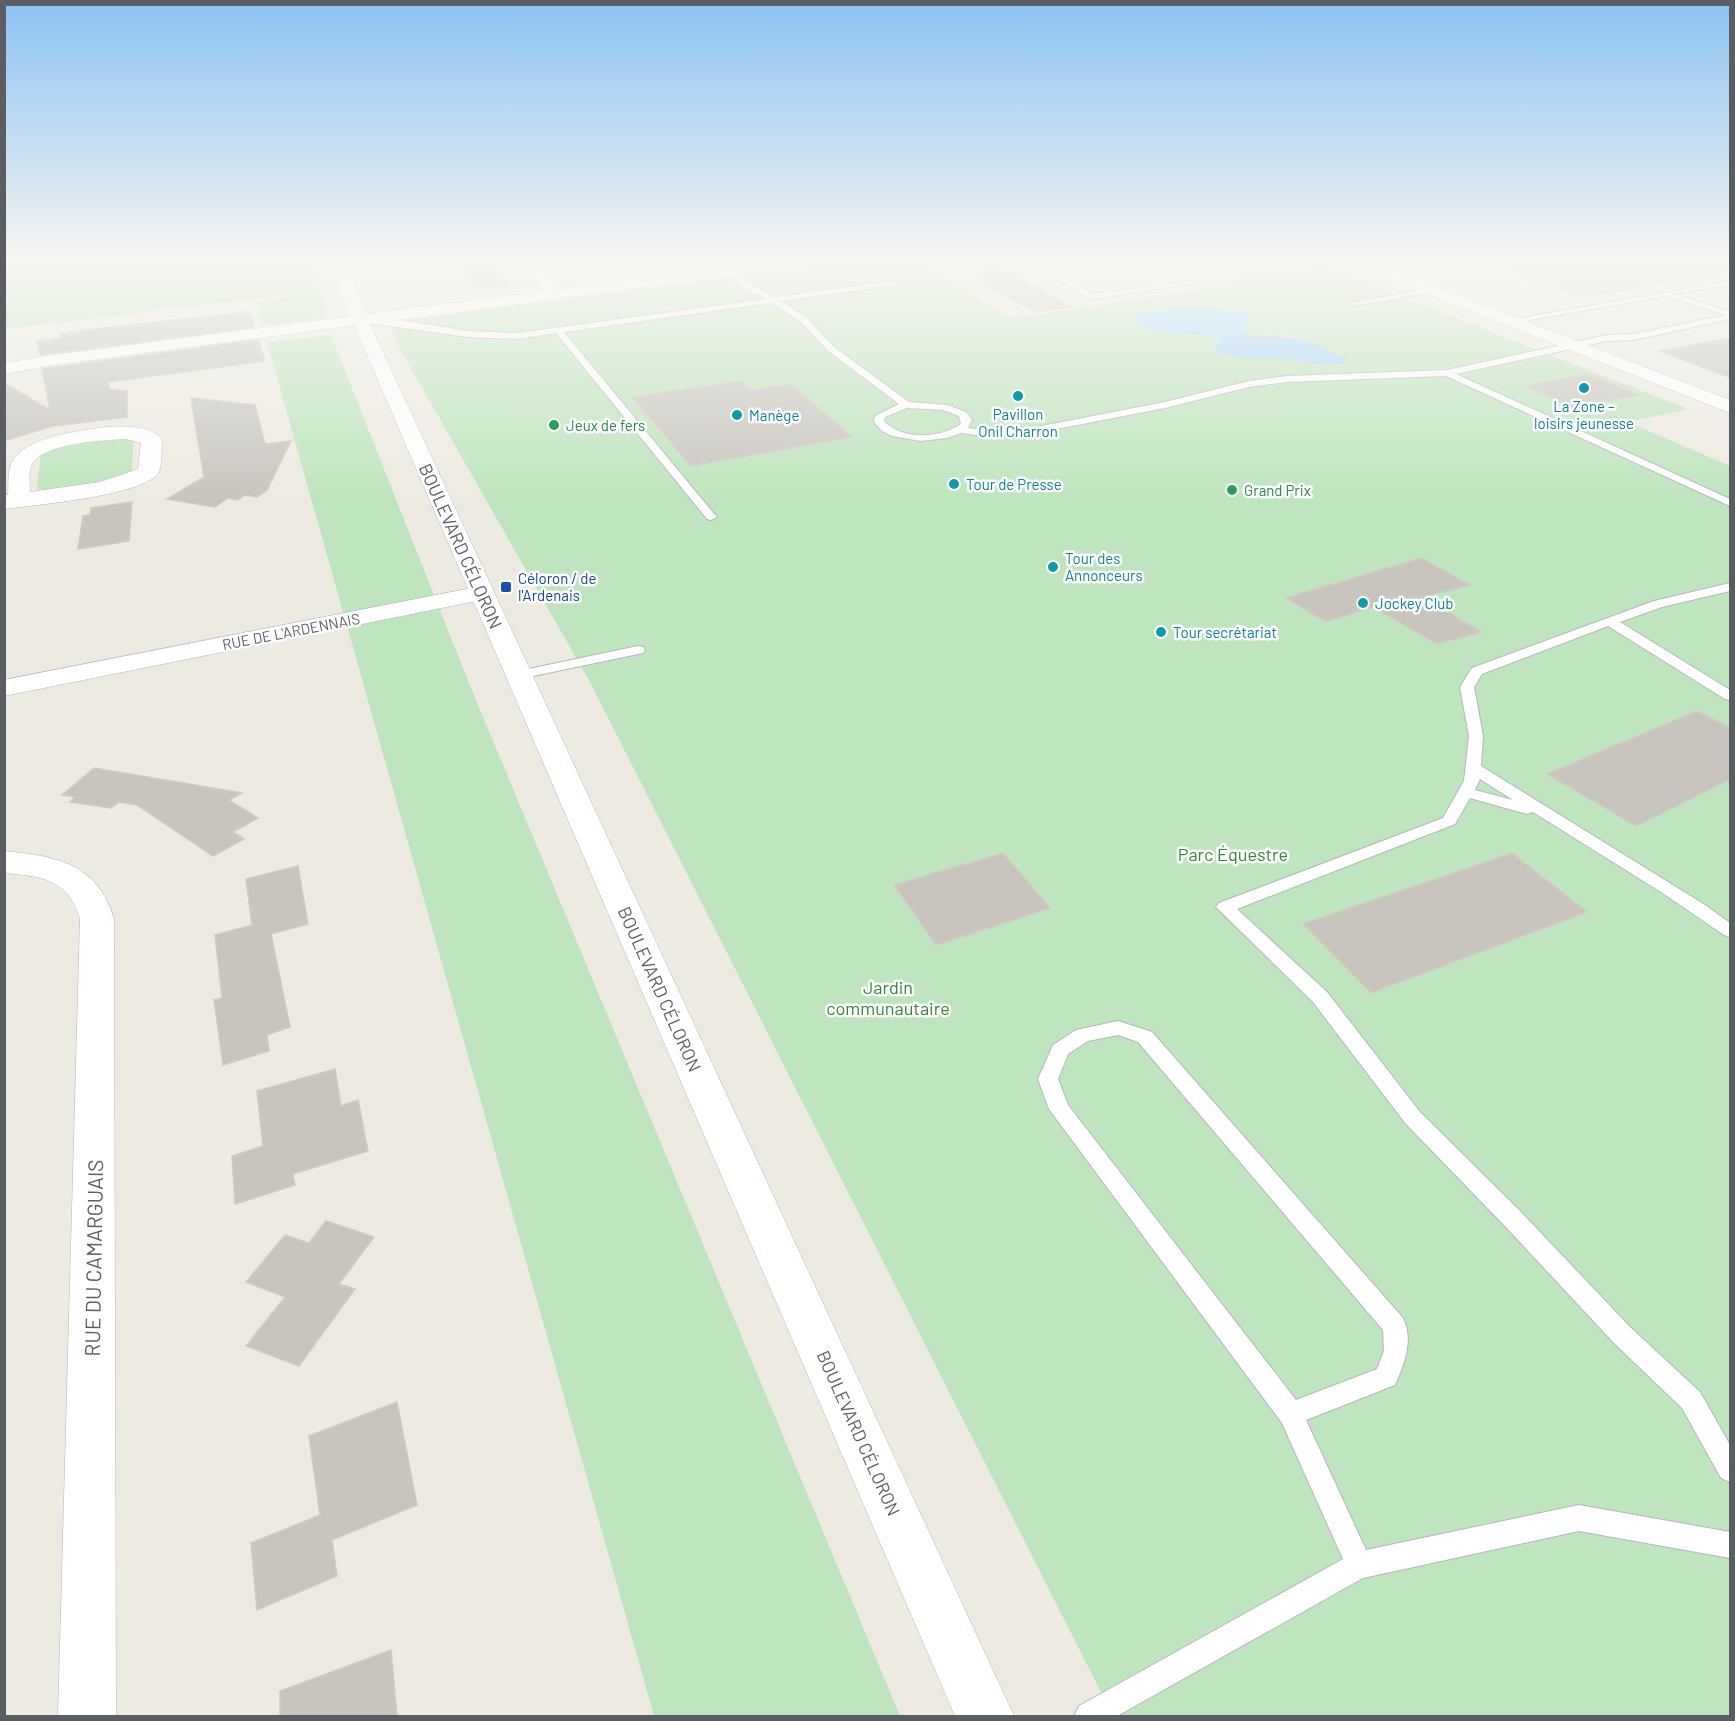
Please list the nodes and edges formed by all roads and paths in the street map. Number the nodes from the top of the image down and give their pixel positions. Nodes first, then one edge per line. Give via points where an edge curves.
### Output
1 (204, 340) edge
2 (369, 340) edge
3 (566, 340) edge
4 (823, 340) edge
5 (1558, 340) edge
6 (1599, 340) edge
7 (1575, 347) junction
8 (4, 369) edge
9 (1447, 373) junction
10 (907, 405) junction
11 (1731, 407) edge
12 (961, 430) junction
13 (12, 501) edge
14 (1731, 502) edge
15 (711, 517) dead end
16 (478, 585) junction
17 (1731, 587) edge
18 (1611, 622) junction
19 (638, 650) dead end
20 (99, 658) junction
21 (4, 670) edge
22 (519, 675) junction
23 (4, 688) edge
24 (1731, 696) edge
25 (1473, 768) junction
26 (1466, 792) junction
27 (1545, 815) junction
28 (4, 862) edge
29 (1731, 931) edge
30 (1290, 1414) junction
31 (1731, 1469) edge
32 (1731, 1545) edge
33 (1359, 1565) junction
34 (87, 1716) edge
35 (985, 1716) edge
36 (1089, 1716) edge

1 - 8 street
2 - 16 street, BOULEVARD CÉLORON
3 - 15 lane
4 - 10 lane
5 - 7 street
6 - 7 lane
7 - 9 lane
7 - 11 street
9 - 12 lane via 1278,380 1031,431 991,434
9 - 14 lane
10 - 12 lane via 955,410 967,420
10 - 12 lane via 880,416 882,427 915,438 942,437
13 - 13 street via 139,479 148,472 152,440 147,435 126,432 55,441 32,451 22,463
16 - 20 street, RUE DE L'ARDENNAIS
16 - 22 street, BOULEVARD CÉLORON
17 - 18 lane via 1658,604
18 - 24 lane
18 - 25 lane via 1478,671 1467,687 1476,736
19 - 22 lane
20 - 21 street, RUE DE L'ARDENNAIS
20 - 23 street, RUE DE L'ARDENNAIS
22 - 35 street, BOULEVARD CÉLORON
25 - 26 lane
25 - 27 lane
26 - 27 lane
26 - 31 lane via 1449,821 1225,907 1320,997 1413,1118 1622,1335 1691,1400
27 - 29 lane
28 - 34 street, RUE DU CAMARGUAIS via 36,865 70,877 90,896 98,919
30 - 30 lane via 1059,1108 1048,1078 1060,1050 1083,1035 1118,1028 1145,1037 1395,1326 1396,1351 1386,1377
30 - 33 lane
32 - 33 lane via 1579,1518
33 - 36 lane

